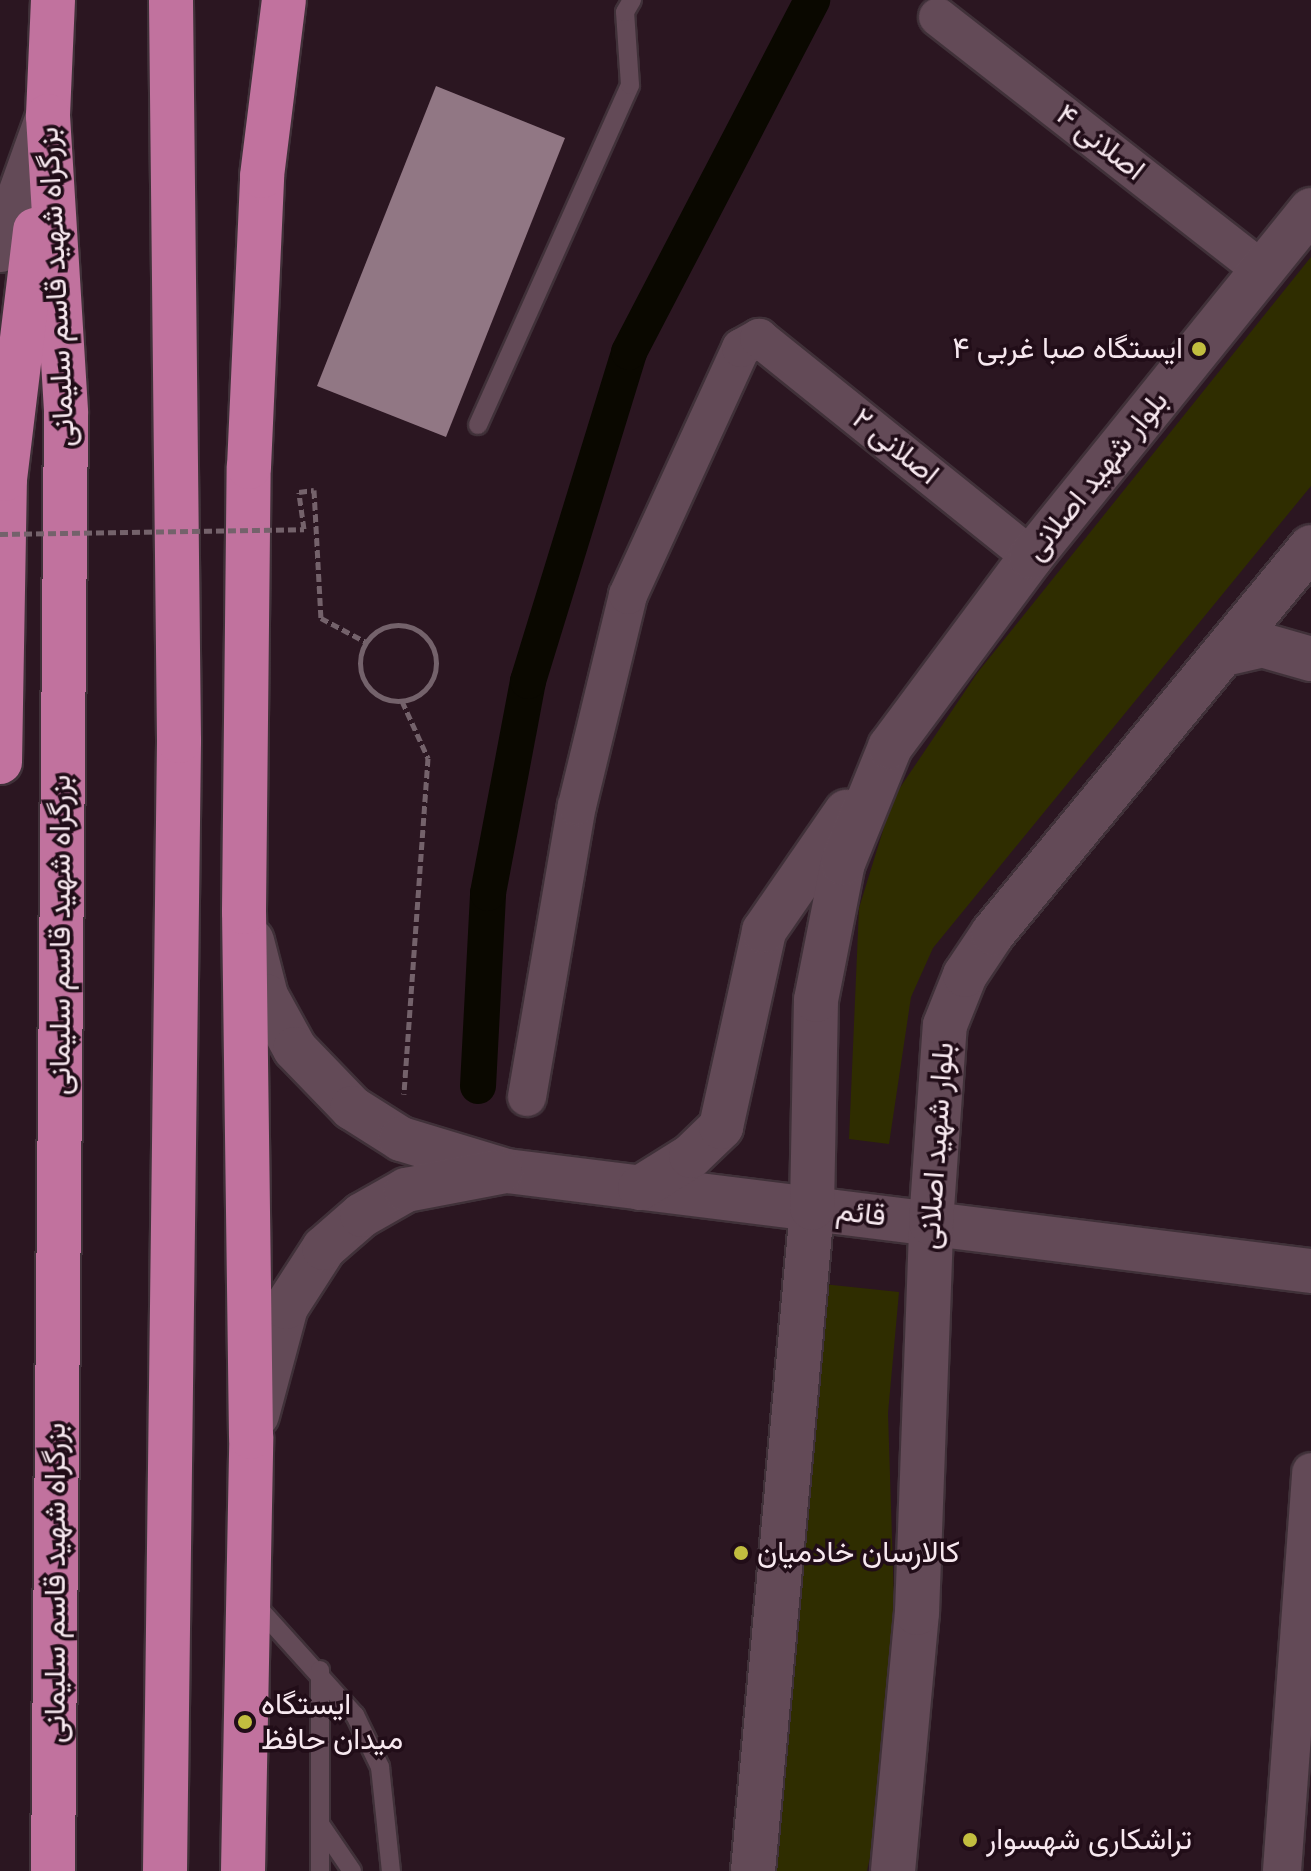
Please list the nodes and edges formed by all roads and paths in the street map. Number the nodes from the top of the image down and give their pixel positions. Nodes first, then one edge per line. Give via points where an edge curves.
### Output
1 (53, 0) edge
2 (171, 0) edge
3 (284, 0) edge
4 (632, 0) edge
5 (938, 17) dead end
6 (48, 116) junction
7 (1311, 210) edge
8 (0, 250) edge
9 (1262, 270) junction
10 (478, 425) dead end
11 (0, 534) edge
12 (1311, 547) edge
13 (1031, 557) junction
14 (366, 642) junction
15 (1224, 654) junction
16 (1311, 659) edge
17 (402, 701) junction
18 (890, 747) junction
19 (0, 762) edge
20 (244, 912) junction
21 (527, 1097) dead end
22 (401, 1139) junction
23 (507, 1171) junction
24 (640, 1188) junction
25 (812, 1208) junction
26 (931, 1223) junction
27 (1311, 1271) edge
28 (251, 1437) junction
29 (1311, 1472) edge
30 (246, 1595) junction
31 (320, 1670) junction
32 (320, 1824) junction
33 (53, 1871) edge
34 (165, 1871) edge
35 (243, 1871) edge
36 (320, 1871) edge
37 (352, 1871) edge
38 (391, 1871) edge
39 (753, 1871) edge
40 (893, 1871) edge
41 (1282, 1871) edge

1 - 6 highway, بزرگراه شهید قاسم سلیمانی
2 - 34 highway via 179,741
3 - 20 highway via 262,176 249,452
4 - 10 lane via 625,12 630,85
5 - 9 street, اصلانی ۴
6 - 8 main road
6 - 19 highway via 5,479
6 - 33 highway, بزرگراه شهید قاسم سلیمانی via 66,413
7 - 9 main road, بلوار شهید اصلانی
9 - 13 main road, بلوار شهید اصلانی
11 - 14 path, bridge via 304,529 299,492 314,490 321,618
12 - 15 main road, بلوار شهید اصلانی
13 - 18 main road, بلوار شهید اصلانی
13 - 21 street, اصلانی ۲ via 759,338 733,357 628,595 577,806
14 - 17 path via 360,670 366,683 375,693
14 - 17 path via 374,633 400,625 413,628 432,645 436,657 431,682
15 - 16 main road via 1262,645
15 - 26 main road, بلوار شهید اصلانی via 1041,872 965,975 945,1025
17 - 22 path via 428,758
18 - 24 main road, بلوار شهید اصلانی via 764,931 721,1127 691,1156
18 - 25 main road, بلوار شهید اصلانی via 843,863 816,1000
20 - 22 main road via 266,996 295,1049 352,1108
20 - 28 highway
22 - 23 main road
23 - 24 main road, قائم
23 - 28 main road via 406,1190 362,1215 324,1248 286,1307
24 - 25 main road, قائم
25 - 26 main road, قائم
25 - 39 main road, بلوار شهید اصلانی
26 - 27 main road, قائم
26 - 40 main road, بلوار شهید اصلانی via 917,1613
28 - 30 highway
29 - 41 street
30 - 31 lane
30 - 35 highway
31 - 32 lane
31 - 38 lane via 355,1715 380,1767
32 - 36 lane
32 - 37 lane

